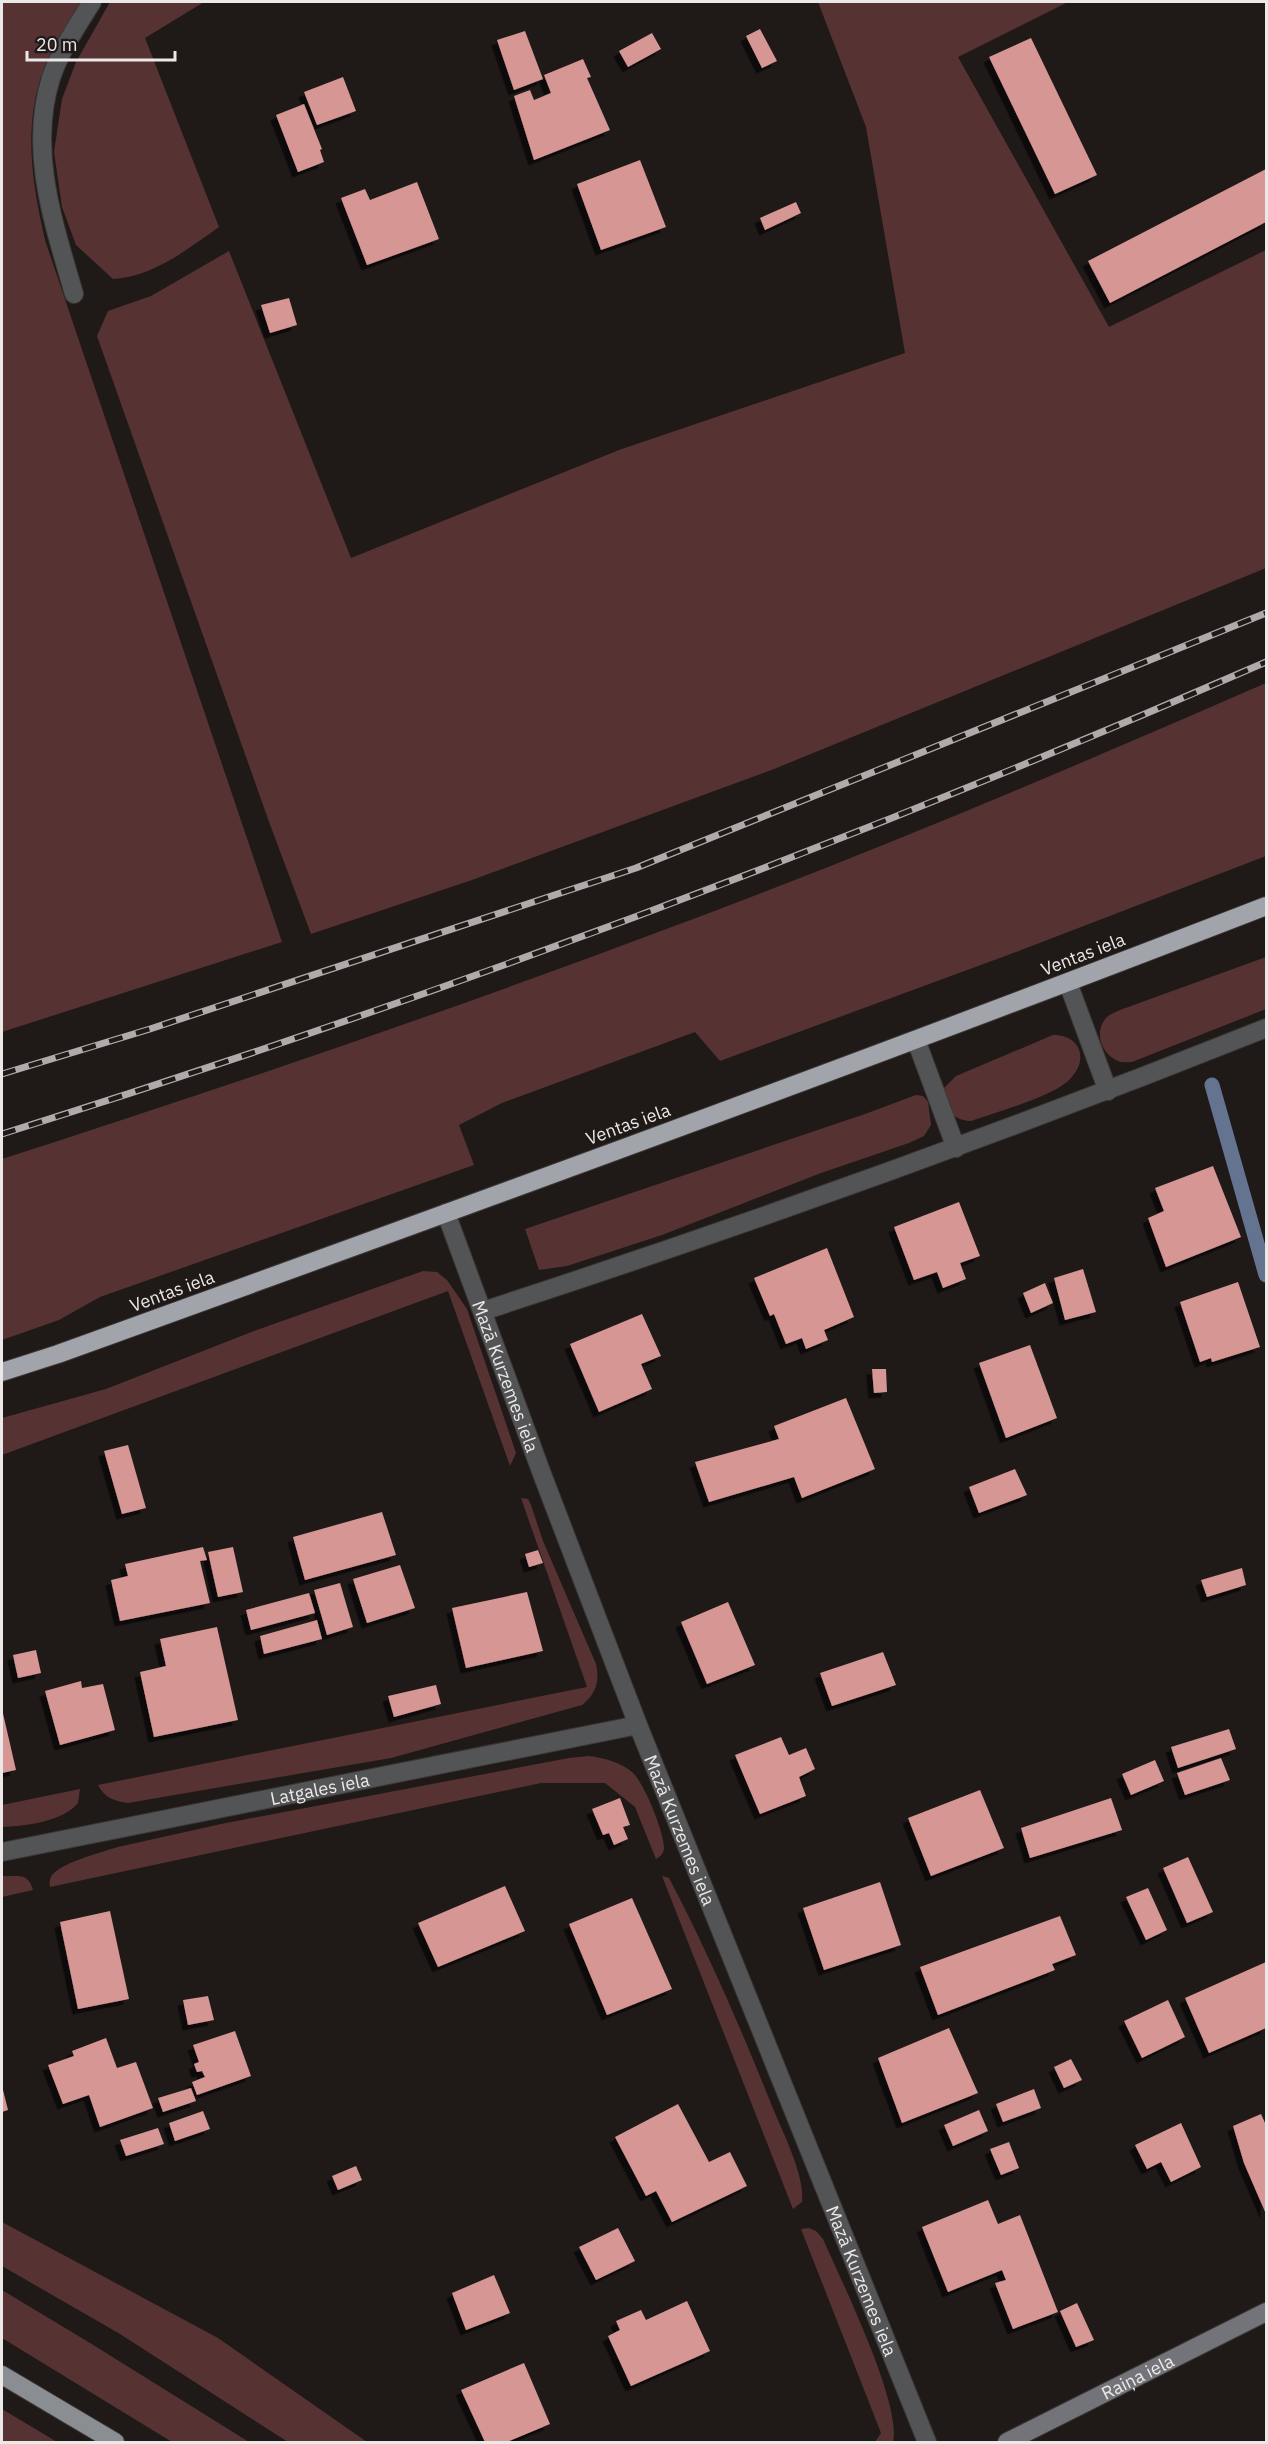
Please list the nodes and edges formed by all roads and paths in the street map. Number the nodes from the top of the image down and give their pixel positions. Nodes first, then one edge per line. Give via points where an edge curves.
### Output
1 (92, 2) edge
2 (74, 294) dead end
3 (1266, 906) edge
4 (1068, 983) junction
5 (1266, 1028) edge
6 (916, 1040) junction
7 (1108, 1091) junction
8 (956, 1148) junction
9 (446, 1213) junction
10 (483, 1311) junction
11 (2, 1372) edge
12 (638, 1725) junction
13 (2, 1852) edge
14 (1266, 2312) edge
15 (2, 2375) edge
16 (115, 2442) edge
17 (927, 2442) edge
18 (1006, 2442) edge

1 - 2 street via 68,40 51,78 42,122 42,168
3 - 4 highway, Ventas iela
4 - 6 highway, Ventas iela
4 - 7 street
5 - 7 street
6 - 8 street
6 - 9 highway, Ventas iela
7 - 8 street
8 - 10 street via 714,1235
9 - 10 street, Mazā Kurzemes iela
9 - 11 highway, Ventas iela
10 - 12 street, Mazā Kurzemes iela
12 - 13 street, Latgales iela
12 - 17 street, Mazā Kurzemes iela
14 - 18 street, Raiņa iela
15 - 16 main road

